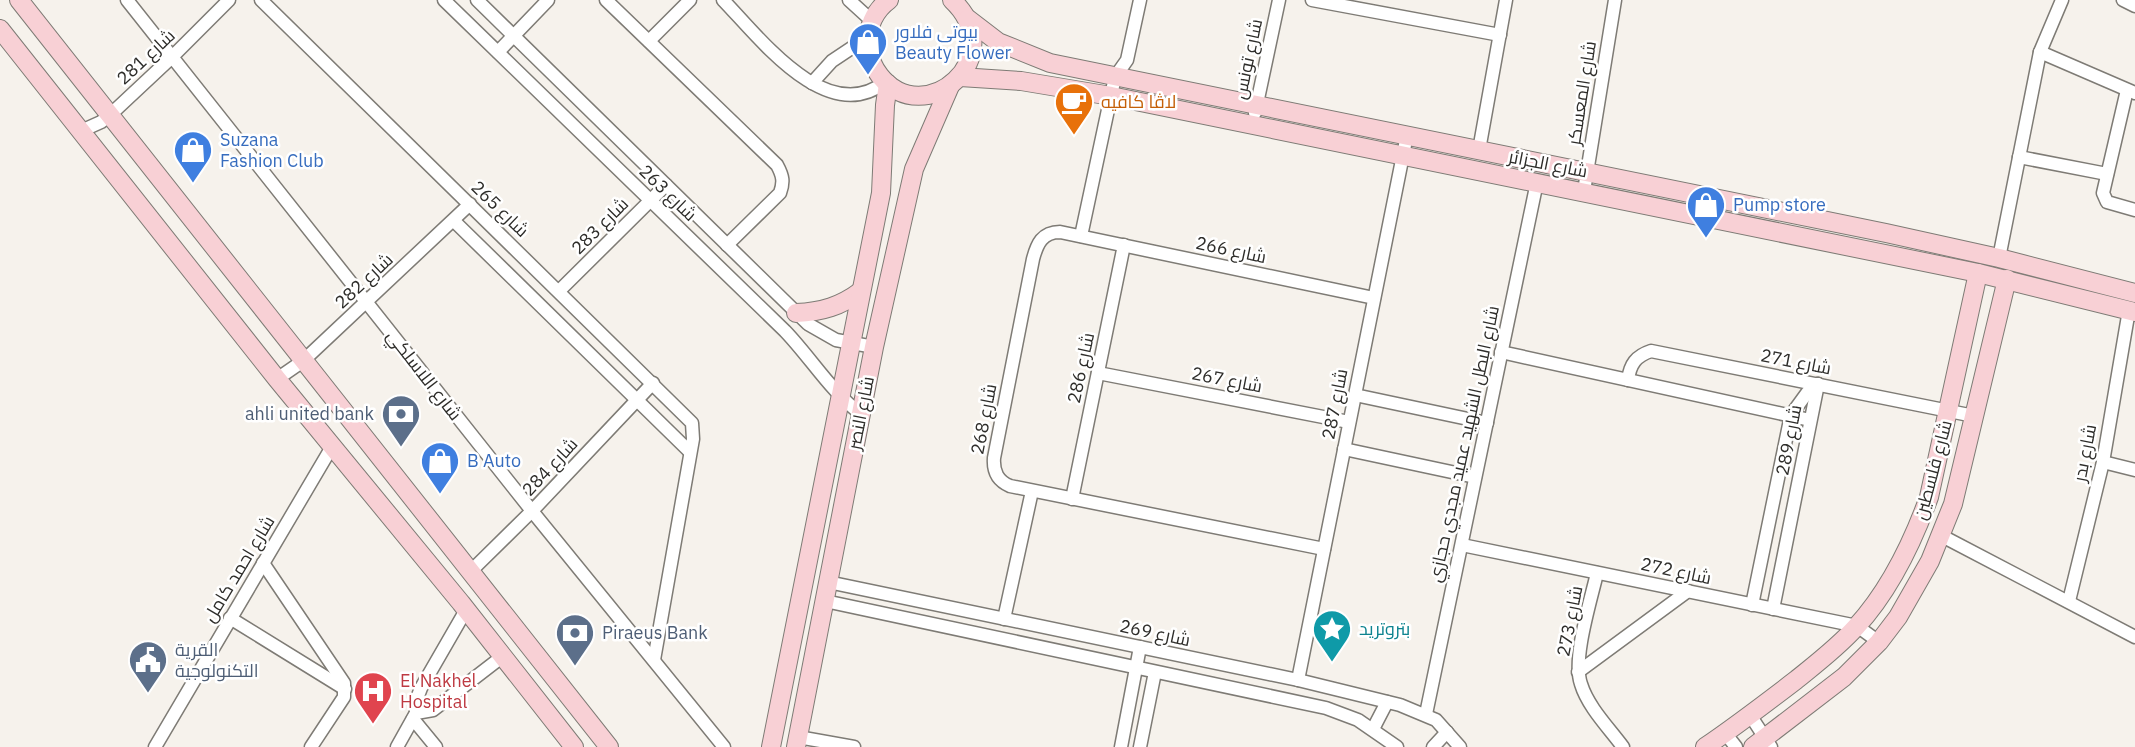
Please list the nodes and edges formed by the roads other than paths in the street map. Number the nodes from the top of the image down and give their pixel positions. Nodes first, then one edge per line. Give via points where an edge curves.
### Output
1 (127, 0) edge
2 (229, 0) edge
3 (261, 0) edge
4 (444, 0) edge
5 (477, 0) edge
6 (548, 0) edge
7 (606, 0) edge
8 (690, 0) edge
9 (723, 0) edge
10 (849, 0) edge
11 (1140, 0) edge
12 (1279, 0) edge
13 (1312, 0) edge
14 (1506, 0) edge
15 (1615, 0) edge
16 (2062, 0) edge
17 (2123, 0) edge
18 (888, 1) edge
19 (25, 2) edge
20 (2135, 6) edge
21 (962, 8) edge
22 (0, 29) edge
23 (870, 29) junction
24 (1500, 35) junction
25 (513, 36) junction
26 (649, 41) junction
27 (498, 52) junction
28 (2040, 52) junction
29 (172, 57) junction
30 (1115, 77) junction
31 (955, 82) junction
32 (812, 83) junction
33 (887, 83) junction
34 (2131, 91) edge
35 (1111, 96) junction
36 (1256, 104) junction
37 (110, 115) junction
38 (1252, 125) junction
39 (81, 131) junction
40 (1407, 135) junction
41 (1479, 150) junction
42 (1402, 157) junction
43 (2019, 157) junction
44 (1587, 172) junction
45 (2107, 174) junction
46 (1537, 182) junction
47 (1645, 183) junction
48 (666, 185) junction
49 (1584, 191) junction
50 (650, 200) junction
51 (470, 204) junction
52 (1642, 205) junction
53 (1765, 208) junction
54 (2135, 210) edge
55 (454, 221) junction
56 (1761, 229) junction
57 (1081, 236) junction
58 (727, 245) junction
59 (1124, 245) junction
60 (1999, 258) junction
61 (1978, 272) junction
62 (2007, 279) junction
63 (559, 291) junction
64 (862, 291) junction
65 (1374, 298) junction
66 (2133, 298) edge
67 (367, 303) junction
68 (796, 313) junction
69 (851, 343) junction
70 (874, 347) junction
71 (1501, 352) junction
72 (303, 361) junction
73 (1098, 373) junction
74 (277, 379) junction
75 (1628, 380) junction
76 (653, 383) junction
77 (1818, 384) junction
78 (1355, 395) junction
79 (840, 399) junction
80 (637, 400) junction
81 (1948, 411) junction
82 (861, 414) junction
83 (1791, 415) junction
84 (1974, 416) junction
85 (1810, 420) junction
86 (1349, 422) junction
87 (1486, 423) junction
88 (332, 445) junction
89 (1344, 449) junction
90 (690, 452) junction
91 (2103, 462) junction
92 (2135, 470) edge
93 (1475, 477) junction
94 (1031, 491) junction
95 (1072, 499) junction
96 (532, 511) junction
97 (1942, 536) junction
98 (1462, 545) junction
99 (1324, 549) junction
100 (263, 563) junction
101 (470, 572) junction
102 (1597, 573) junction
103 (1894, 574) junction
104 (828, 582) junction
105 (1916, 585) junction
106 (1688, 591) junction
107 (825, 601) junction
108 (2069, 601) junction
109 (1752, 605) junction
110 (1773, 609) junction
111 (466, 610) junction
112 (230, 618) junction
113 (1004, 619) junction
114 (1857, 626) junction
115 (2135, 637) edge
116 (1879, 642) junction
117 (1140, 648) junction
118 (503, 656) junction
119 (654, 660) junction
120 (1137, 667) junction
121 (1155, 672) junction
122 (1578, 673) junction
123 (1298, 680) junction
124 (345, 689) junction
125 (1387, 702) junction
126 (1426, 714) junction
127 (1750, 715) junction
128 (415, 716) junction
129 (1373, 729) junction
130 (1447, 732) junction
131 (1731, 740) edge
132 (797, 742) edge
133 (1763, 744) edge
134 (155, 747) edge
135 (311, 747) edge
136 (397, 747) edge
137 (436, 747) edge
138 (574, 747) edge
139 (609, 747) edge
140 (724, 747) edge
141 (771, 747) edge
142 (854, 747) edge
143 (1121, 747) edge
144 (1140, 747) edge
145 (1397, 747) edge
146 (1433, 747) edge
147 (1460, 747) edge
148 (1623, 747) edge
149 (1705, 747) edge

1 - 29 street, شارع اللاسلكي
2 - 29 street, شارع 281
3 - 51 street, شارع 265
4 - 27 street, شارع 263
5 - 25 street, شارع 263
6 - 25 street
7 - 26 street
8 - 26 street
9 - 32 street via 790,70
10 - 23 street
11 - 30 street via 1127,60
12 - 36 street, شارع تونس
13 - 24 street
14 - 24 street
15 - 44 street, شارع المعسكر
16 - 28 street
17 - 20 street
18 - 23 street
19 - 37 street
21 - 30 street, شارع الجزائر via 998,42 1050,63
21 - 31 street, شارع النصر via 972,31 971,56
22 - 39 street
23 - 32 street
23 - 33 street via 869,54
24 - 41 street
25 - 27 street
25 - 48 street, شارع 263
26 - 58 street via 782,174 780,193
27 - 50 street, شارع 263
28 - 34 street
28 - 43 street
29 - 37 street, شارع 281
29 - 67 street, شارع اللاسلكي
30 - 35 street
30 - 36 street, شارع الجزائر
31 - 33 street, شارع الجزائر via 935,93 918,95
31 - 35 street, شارع الجزائر via 1021,80
31 - 70 street, شارع النصر via 914,169
32 - 33 street via 850,94 874,91
33 - 64 street, شارع النصر via 881,193
34 - 45 street
35 - 38 street, شارع الجزائر
35 - 57 street
36 - 38 street, شارع تونس
36 - 40 street, شارع الجزائر
37 - 39 street, شارع 281
37 - 72 street
38 - 42 street, شارع الجزائر
39 - 74 street
40 - 41 street, شارع الجزائر
40 - 42 street, شارع 287
41 - 44 street, شارع الجزائر
42 - 46 street, شارع الجزائر
42 - 65 street, شارع 287
43 - 45 street
43 - 60 street
44 - 47 street, شارع الجزائر
44 - 49 street, شارع المعسكر
45 - 54 street via 2106,202
46 - 49 street, شارع الجزائر
46 - 71 street, شارع البطل الشهيد عميد مجدي حجازي
47 - 52 street
47 - 53 street, شارع الجزائر
48 - 50 street, شارع 283
48 - 58 street, شارع 263
49 - 52 street, شارع الجزائر
50 - 63 street, شارع 283
50 - 79 street, شارع 263 via 799,345
51 - 55 street, شارع 282
51 - 63 street, شارع 265
52 - 56 street, شارع الجزائر
53 - 56 street
53 - 60 street, شارع الجزائر
55 - 67 street, شارع 282
55 - 80 street
56 - 61 street, شارع الجزائر
57 - 59 street, شارع 266
57 - 94 street, شارع 268 via 1051,232 1038,243 994,458 995,472 1004,484
58 - 68 street, شارع 263
59 - 65 street, شارع 266
59 - 73 street, شارع 286
60 - 66 street, شارع الجزائر
61 - 62 street, شارع الجزائر
61 - 81 street, شارع فلسطين
62 - 66 street, شارع الجزائر
62 - 84 street, شارع فلسطين
63 - 76 street, شارع 265
64 - 68 street via 831,309
64 - 69 street, شارع النصر
65 - 78 street, شارع 287
66 - 91 street, شارع بدر
67 - 72 street, شارع 282
67 - 96 street, شارع اللاسلكي
68 - 69 street, شارع 263 via 821,333
69 - 70 street, شارع 263
69 - 79 street, شارع النصر
70 - 82 street, شارع النصر
71 - 75 street
71 - 87 street, شارع البطل الشهيد عميد مجدي حجازي
72 - 74 street, شارع 282
72 - 101 street
73 - 86 street, شارع 267
73 - 95 street, شارع 286
74 - 88 street
75 - 77 street, شارع 271 via 1634,361 1651,351
75 - 83 street
76 - 80 street, شارع 284
76 - 90 street, شارع 265 via 692,423
77 - 81 street, شارع 271
77 - 83 street, شارع 289
77 - 85 street, شارع 289
78 - 86 street, شارع 287
78 - 87 street
79 - 82 street, شارع 263
79 - 141 street, شارع النصر
80 - 90 street
80 - 96 street, شارع 284
81 - 84 street, شارع 271
81 - 103 street, شارع فلسطين via 1929,497
82 - 104 street, شارع النصر
83 - 85 street
83 - 109 street, شارع 289
84 - 97 street, شارع فلسطين
85 - 110 street, شارع 289
86 - 89 street, شارع 287
87 - 93 street, شارع البطل الشهيد عميد مجدي حجازي
88 - 100 street, شارع احمد كامل
88 - 111 street
89 - 93 street
89 - 99 street, شارع 287
90 - 119 street, شارع 265
91 - 92 street
91 - 108 street, شارع بدر
93 - 98 street, شارع البطل الشهيد عميد مجدي حجازي
94 - 95 street, شارع 268
94 - 113 street
95 - 99 street, شارع 268
96 - 101 street, شارع 284
96 - 119 street, شارع اللاسلكي
97 - 105 street, شارع فلسطين
97 - 108 street
98 - 102 street, شارع 272
98 - 126 street, شارع البطل الشهيد عميد مجدي حجازي
99 - 123 street, شارع 287
100 - 112 street, شارع احمد كامل
100 - 124 street
101 - 139 street
102 - 106 street, شارع 272
102 - 122 street, شارع 273
103 - 105 street
103 - 114 street, شارع فلسطين
104 - 107 street, شارع النصر
104 - 113 street, شارع 269
105 - 116 street, شارع فلسطين
106 - 109 street, شارع 272
106 - 122 street
107 - 120 street, شارع 269
107 - 132 street, شارع النصر
108 - 115 street
109 - 110 street, شارع 272
110 - 114 street, شارع 272
111 - 118 street
111 - 128 street via 421,688
112 - 124 street
112 - 134 street, شارع احمد كامل
113 - 117 street, شارع 269
114 - 116 street, شارع 272
114 - 127 street, شارع فلسطين
116 - 133 street, شارع فلسطين
117 - 120 street
117 - 123 street, شارع 269
118 - 128 street via 433,710
118 - 138 street
119 - 140 street, شارع اللاسلكي
120 - 121 street, شارع 269
120 - 143 street
121 - 129 street, شارع 269 via 1326,708
121 - 144 street
122 - 148 street, شارع 273 via 1584,692
123 - 125 street, شارع 269
124 - 135 street
125 - 126 street, شارع 269
125 - 129 street
126 - 130 street, شارع 269
127 - 131 street, شارع فلسطين
127 - 133 street
128 - 136 street
128 - 137 street
129 - 145 street, شارع 269
130 - 146 street
130 - 147 street, شارع 269
131 - 149 street, شارع فلسطين
132 - 142 street

